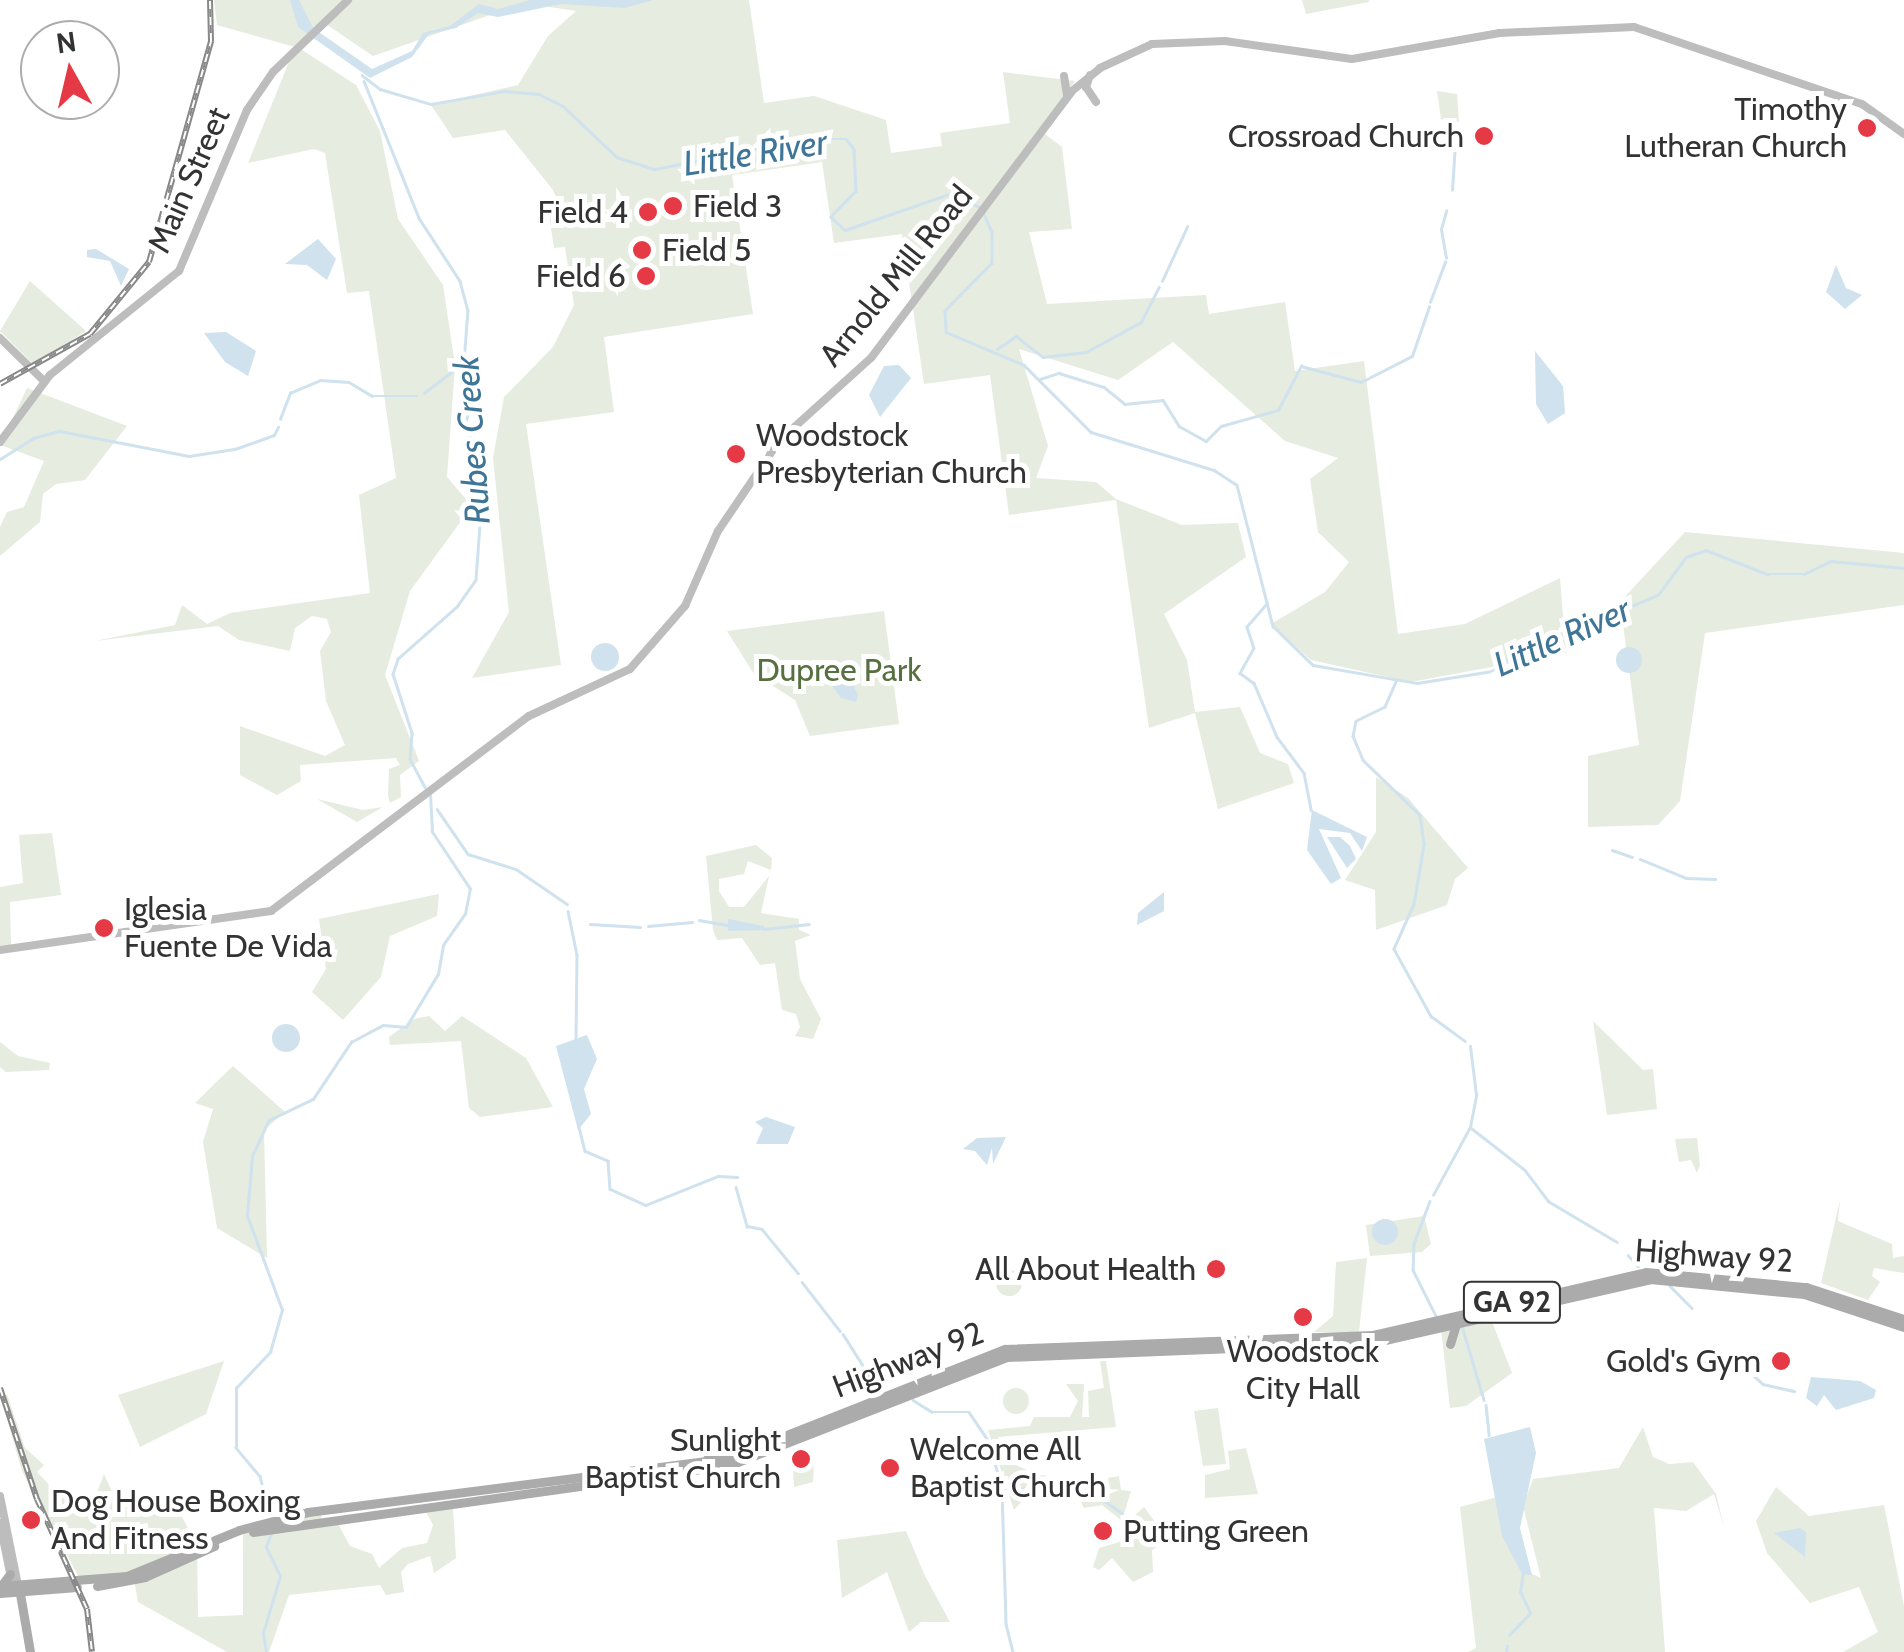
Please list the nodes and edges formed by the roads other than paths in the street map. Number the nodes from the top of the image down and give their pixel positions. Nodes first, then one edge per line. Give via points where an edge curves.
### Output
1 (348, 0) edge
2 (1512, 32) junction
3 (1503, 45) dead end
4 (1091, 74) junction
5 (1064, 76) dead end
6 (1083, 96) dead end
7 (1067, 97) junction
8 (1096, 102) dead end
9 (1050, 118) junction
10 (1053, 134) dead end
11 (1904, 134) edge
12 (0, 341) edge
13 (42, 383) junction
14 (0, 442) edge
15 (0, 950) edge
16 (1712, 1280) junction
17 (1751, 1284) junction
18 (1904, 1319) edge
19 (1458, 1323) junction
20 (1904, 1327) edge
21 (1434, 1329) junction
22 (1061, 1342) junction
23 (1376, 1342) junction
24 (1100, 1345) junction
25 (1178, 1347) junction
26 (1121, 1350) junction
27 (1024, 1352) junction
28 (975, 1354) junction
29 (1366, 1358) dead end
30 (929, 1384) junction
31 (851, 1400) dead end
32 (864, 1403) junction
33 (702, 1448) dead end
34 (743, 1453) junction
35 (714, 1464) junction
36 (700, 1473) junction
37 (0, 1496) edge
38 (0, 1523) edge
39 (99, 1583) junction
40 (14, 1589) edge
41 (27, 1652) edge

1 - 13 main road, Main Street via 297,47 244,116 179,271
2 - 3 main road
2 - 4 main road, Arnold Mill Road via 1352,58 1172,39
2 - 11 main road, Arnold Mill Road via 1646,29 1869,107
4 - 7 main road, Arnold Mill Road
4 - 8 main road via 1086,86
5 - 7 main road
6 - 7 main road
7 - 9 main road, Arnold Mill Road
9 - 10 main road
9 - 15 main road, Arnold Mill Road via 868,362 779,441 712,542 685,606 626,672 529,716 270,911
12 - 13 main road
13 - 14 main road, Main Street
16 - 17 main road via 1740,1294
16 - 17 main road, Highway 92 / GA 92 via 1740,1269
16 - 19 main road, Highway 92 / GA 92 via 1626,1282
16 - 25 main road, Highway 92 / GA 92 via 1704,1264 1693,1274 1676,1273 1669,1261 1660,1272 1626,1274 1387,1333 1296,1338 1287,1328 1278,1339
17 - 18 main road, Highway 92 via 1814,1288
17 - 20 main road, Highway 92
19 - 21 main road, Highway 92 / GA 92
19 - 21 main road via 1450,1344 1445,1331
21 - 23 main road, Highway 92 / GA 92
22 - 24 main road
22 - 24 main road, Highway 92 / GA 92
22 - 27 main road
22 - 27 main road, Highway 92 / GA 92
23 - 25 main road, Highway 92 / GA 92
23 - 29 main road
24 - 26 main road, Highway 92 / GA 92
25 - 26 main road, Highway 92 / GA 92
25 - 26 main road, Highway 92 / GA 92 via 1153,1358
26 - 27 main road, Highway 92 / GA 92
27 - 28 main road, Highway 92 / GA 92
27 - 30 main road, Highway 92 / GA 92
28 - 30 main road
28 - 32 main road, Highway 92 / GA 92
30 - 35 main road, Highway 92 / GA 92 via 852,1420
31 - 32 main road
32 - 34 main road, Highway 92 / GA 92
33 - 35 main road
34 - 35 main road, Highway 92 / GA 92
34 - 36 main road
35 - 36 main road, Highway 92 / GA 92
35 - 36 main road
36 - 39 main road, Highway 92 / GA 92 via 299,1521 132,1580
36 - 39 main road, Highway 92 / GA 92 via 298,1514
37 - 40 main road
38 - 40 main road
39 - 40 main road, Highway 92 / GA 92
40 - 41 main road

